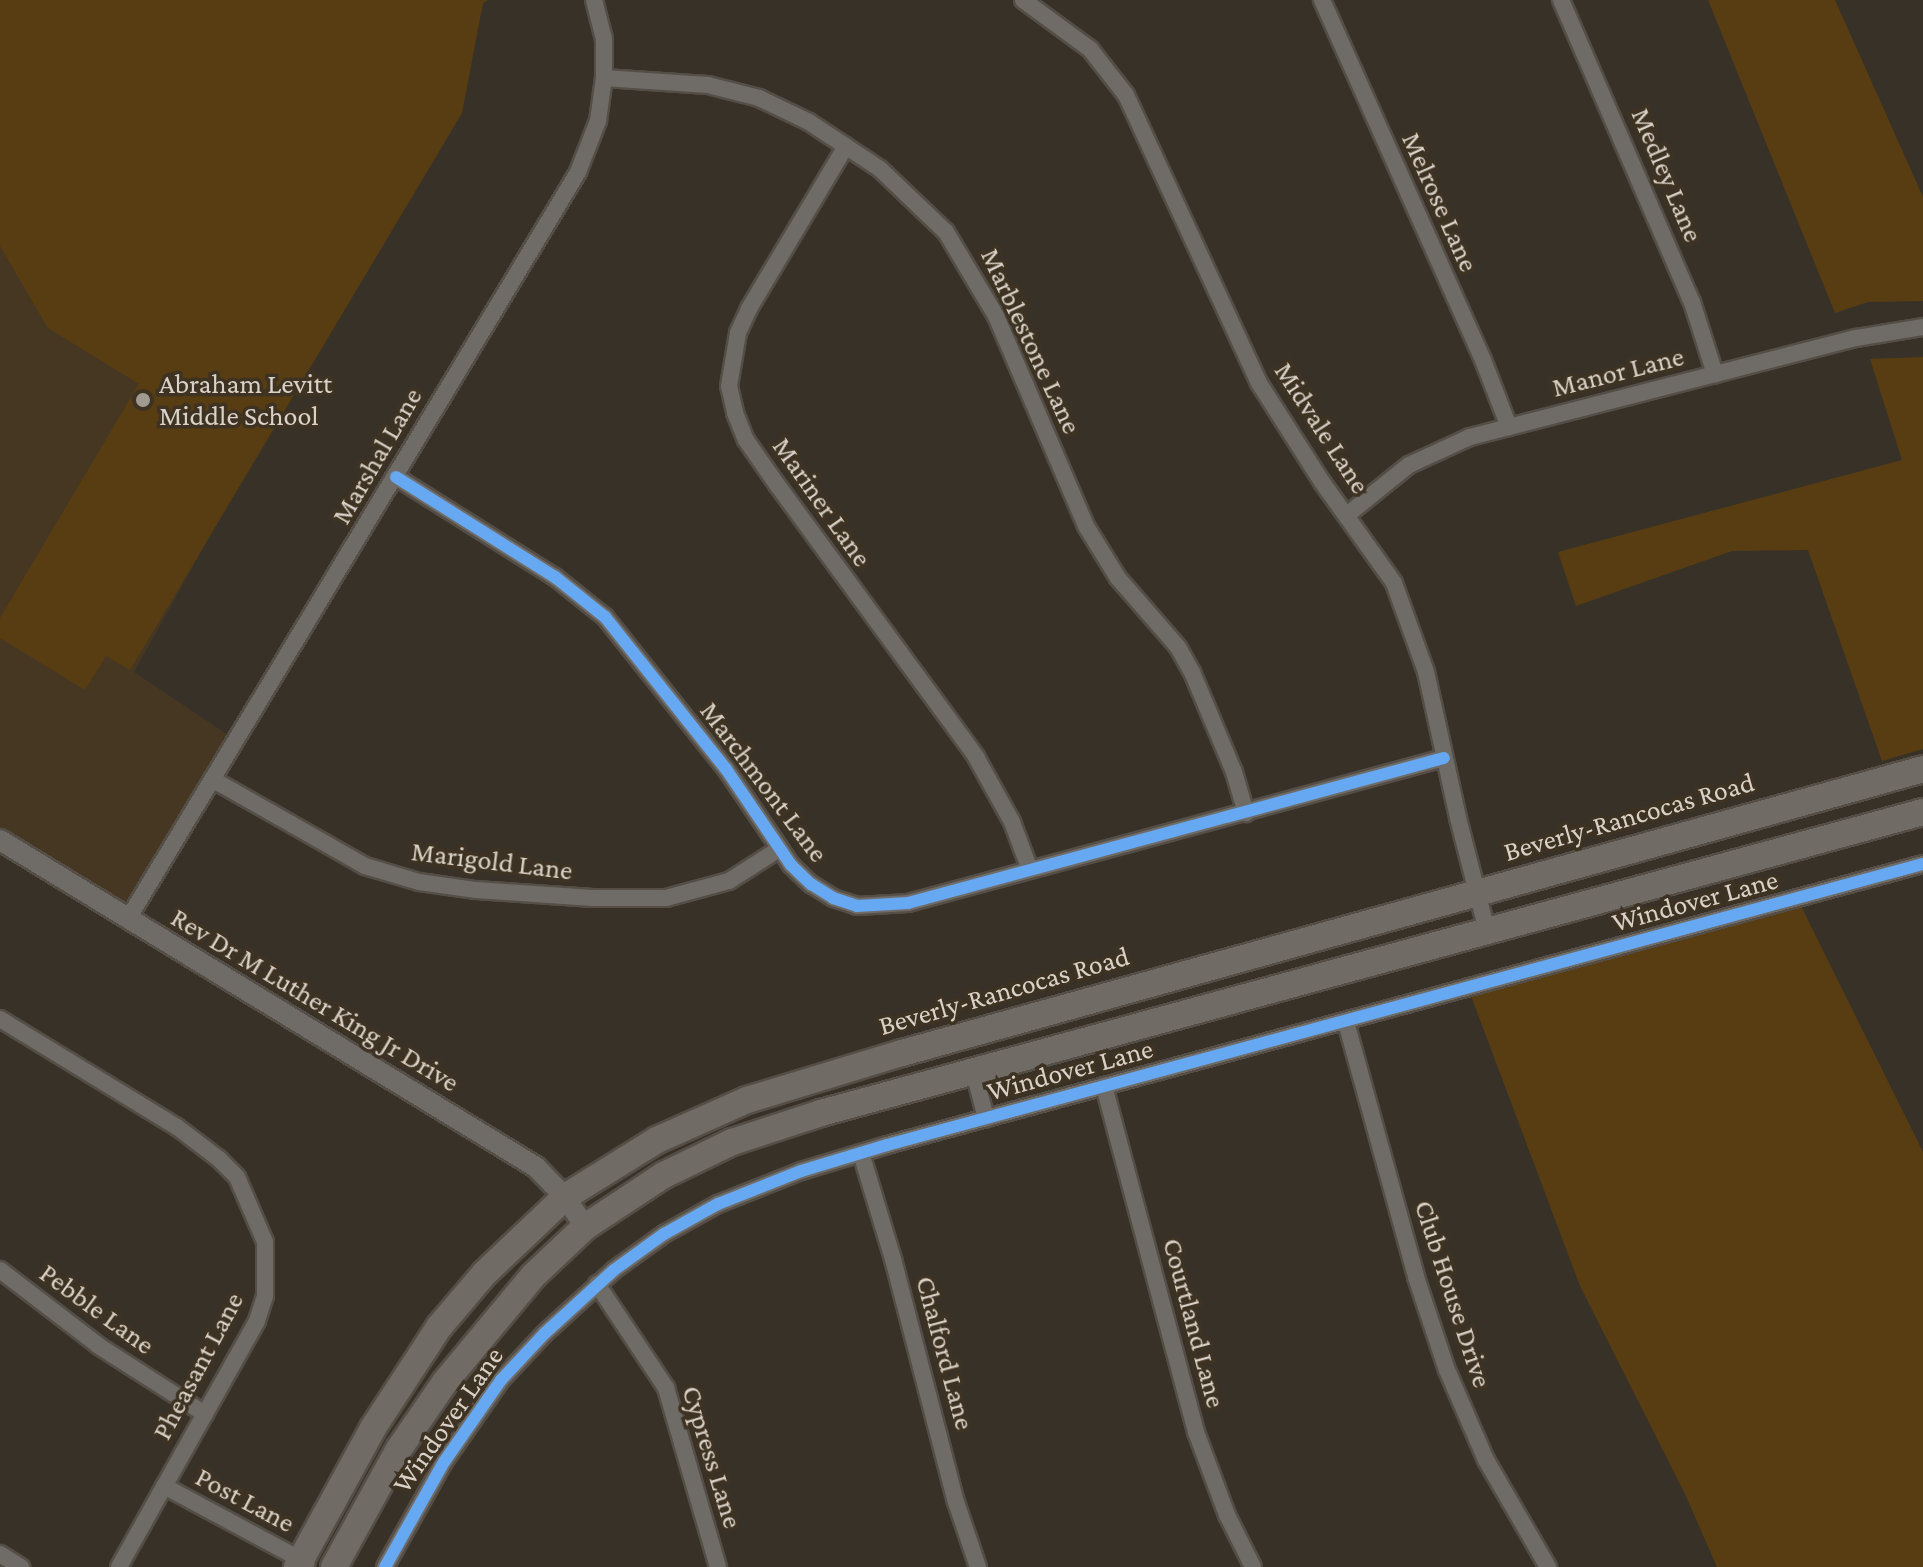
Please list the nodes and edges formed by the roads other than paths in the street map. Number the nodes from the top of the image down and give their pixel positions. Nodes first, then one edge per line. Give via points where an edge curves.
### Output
1 (594, 0) edge
2 (1023, 0) edge
3 (1322, 0) edge
4 (1561, 0) edge
5 (604, 78) junction
6 (846, 146) junction
7 (1923, 327) edge
8 (1715, 374) junction
9 (1509, 427) junction
10 (396, 477) junction
11 (1347, 515) junction
12 (1444, 758) junction
13 (1923, 769) edge
14 (212, 779) junction
15 (1923, 812) edge
16 (1246, 813) junction
17 (0, 840) edge
18 (779, 849) junction
19 (1923, 864) edge
20 (1030, 870) junction
21 (1476, 893) junction
22 (128, 919) junction
23 (1487, 931) junction
24 (1144, 985) junction
25 (0, 1019) edge
26 (1346, 1022) junction
27 (974, 1072) junction
28 (1104, 1086) junction
29 (986, 1118) junction
30 (861, 1153) junction
31 (565, 1197) junction
32 (585, 1227) junction
33 (0, 1270) edge
34 (597, 1284) junction
35 (205, 1414) junction
36 (164, 1486) junction
37 (0, 1554) edge
38 (303, 1564) edge
39 (21, 1567) edge
40 (119, 1567) edge
41 (334, 1567) edge
42 (385, 1567) edge
43 (718, 1567) edge
44 (978, 1567) edge
45 (1253, 1567) edge
46 (1548, 1567) edge

1 - 5 street, Marshal Lane via 604,39
2 - 11 street, Midvale Lane via 1090,49 1126,95 1259,383
3 - 9 street, Melrose Lane
4 - 8 street, Medley Lane via 1692,302
5 - 6 street, Marblestone Lane via 733,90 783,109
5 - 10 street, Marshal Lane via 598,121 578,172
6 - 16 street, Marblestone Lane via 925,209 965,259 996,316 1086,526 1118,578 1178,647 1192,672
6 - 20 street, Mariner Lane via 738,333 729,386 735,413 746,440 778,486 976,757 1012,822
7 - 8 street, Manor Lane via 1856,338
8 - 9 street, Manor Lane
9 - 11 street, Manor Lane via 1427,454
10 - 14 street, Marshal Lane
10 - 18 street, Marchmont Lane via 555,577 605,617 726,769
11 - 12 street, Midvale Lane via 1394,583 1418,641
12 - 16 street, Marchmont Lane
12 - 21 street, Midvale Lane
13 - 21 main road, Beverly-Rancocas Road
14 - 18 street, Marigold Lane via 365,866 419,882 476,890 666,898 729,881
14 - 22 street, Marshal Lane
15 - 23 main road
16 - 20 street, Marchmont Lane
17 - 22 street, Rev Dr M Luther King Jr Drive
18 - 20 street, Marchmont Lane via 811,884 857,906 908,903
19 - 26 street, Windover Lane
21 - 23 street, Midvale Lane
21 - 24 main road, Beverly-Rancocas Road
22 - 31 street, Rev Dr M Luther King Jr Drive via 536,1167
23 - 27 main road
24 - 27 main road via 1128,1006 1106,1019 1006,1046 987,1056
24 - 31 main road, Beverly-Rancocas Road via 747,1100 657,1140
25 - 35 street, Pheasant Lane via 177,1127 219,1159 243,1189 265,1242 265,1296
26 - 28 street, Windover Lane
26 - 46 street, Club House Drive via 1443,1360 1486,1460
27 - 29 street
27 - 32 main road via 732,1142 664,1175
28 - 29 street, Windover Lane
28 - 45 street, Courtland Lane via 1196,1432
29 - 30 street, Windover Lane
30 - 34 street, Windover Lane via 773,1181 704,1211
30 - 44 street, Chalford Lane
31 - 32 street, Rev Dr M Luther King Jr Drive
31 - 38 main road, Beverly-Rancocas Road via 485,1273 439,1327 373,1428
32 - 41 main road via 533,1276 445,1382 399,1449
33 - 35 street, Pebble Lane via 99,1346
34 - 42 street, Windover Lane via 501,1380 444,1462
34 - 43 street, Cypress Lane via 666,1388
35 - 36 street, Pheasant Lane
36 - 38 street, Post Lane
36 - 40 street, Pheasant Lane
37 - 39 street

